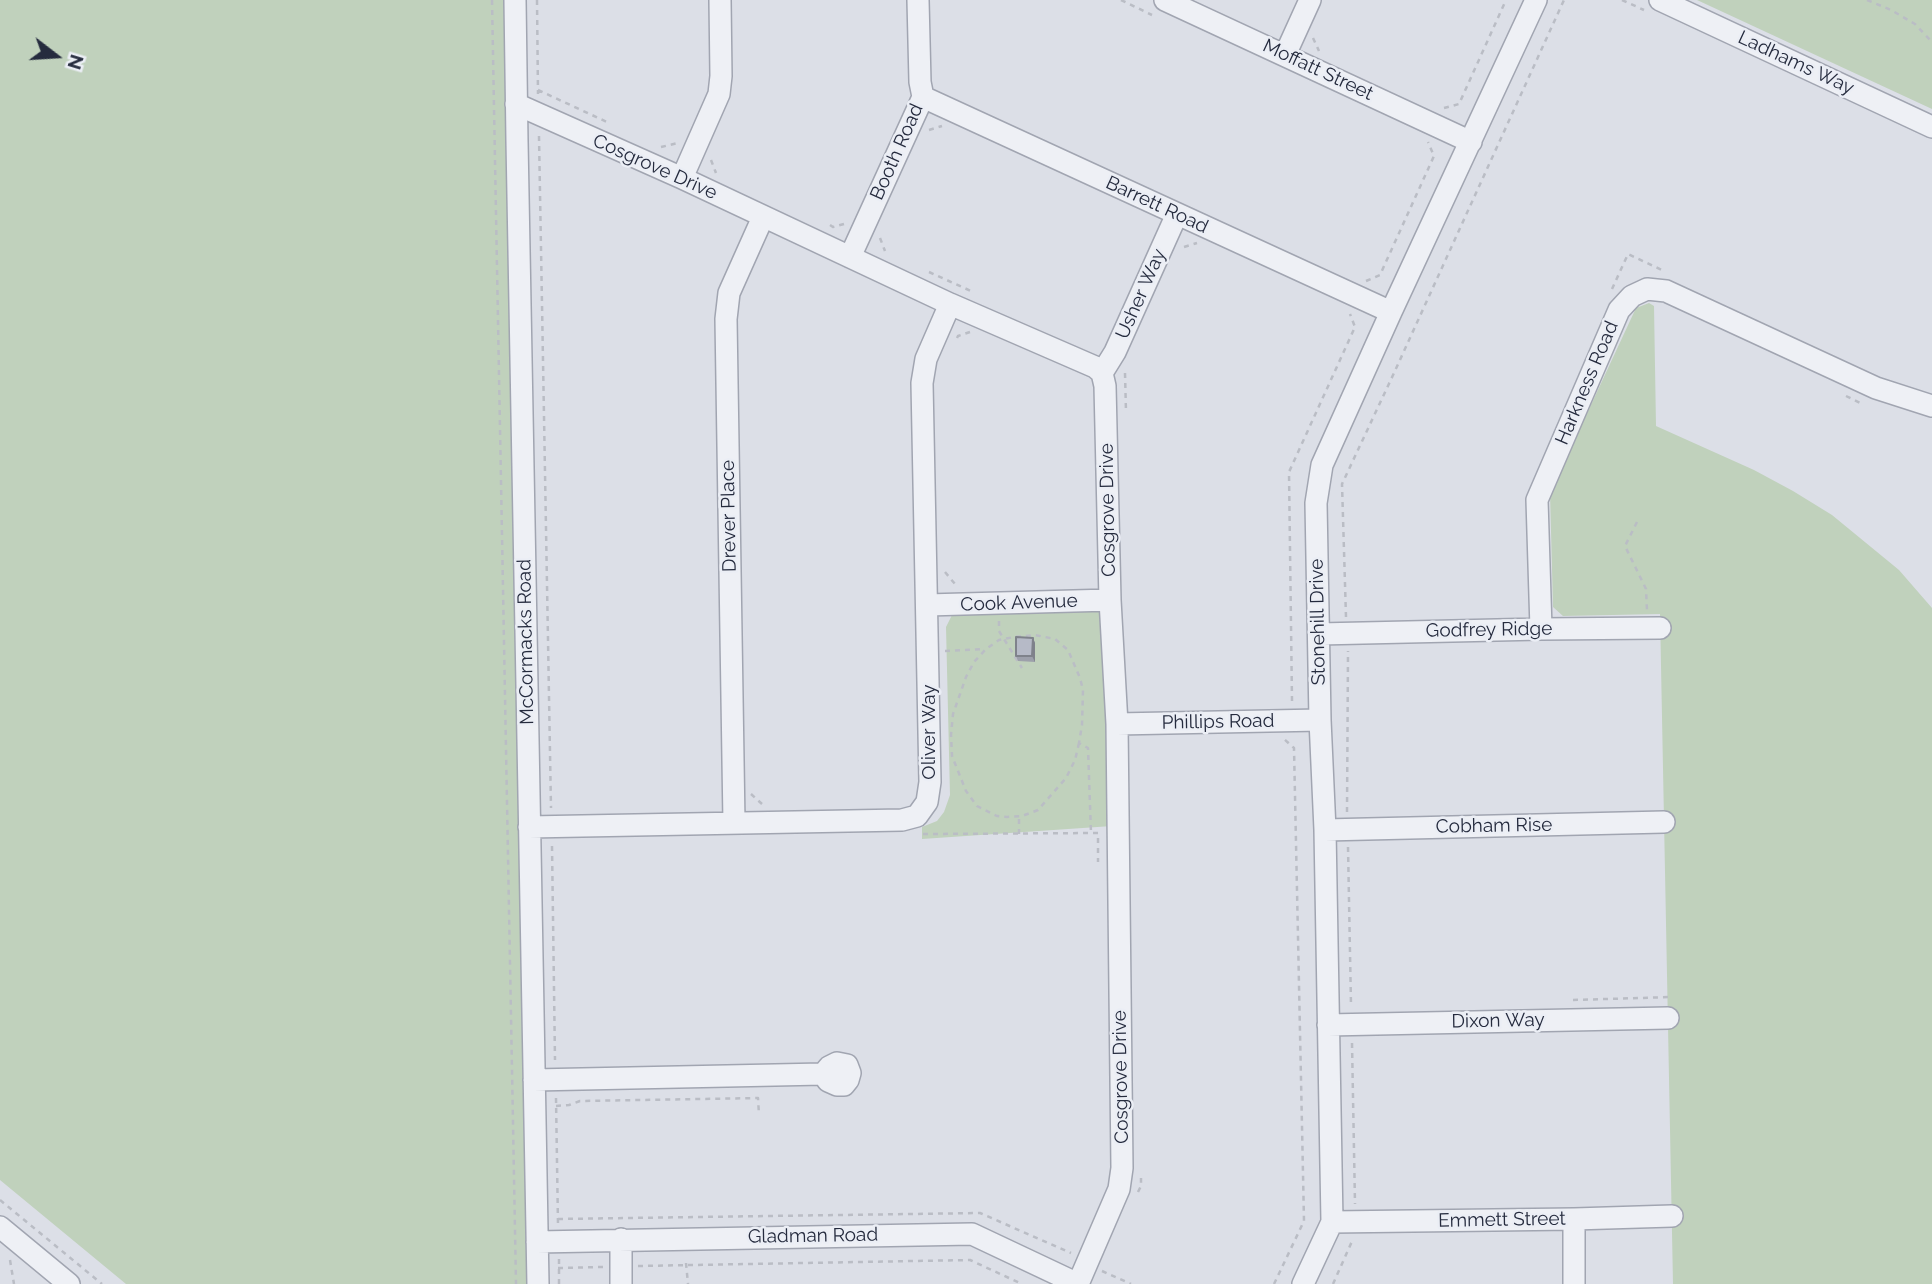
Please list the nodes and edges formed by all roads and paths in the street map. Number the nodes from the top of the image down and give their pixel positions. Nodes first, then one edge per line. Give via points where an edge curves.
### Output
1 (492, 0) edge
2 (515, 0) edge
3 (537, 0) edge
4 (720, 0) edge
5 (918, 0) edge
6 (1164, 0) edge
7 (1310, 0) edge
8 (1536, 0) edge
9 (1564, 0) edge
10 (1660, 0) edge
11 (1867, 0) edge
12 (1314, 33) dead end
13 (1932, 42) edge
14 (1319, 52) dead end
15 (1285, 55) junction
16 (538, 90) junction
17 (923, 97) junction
18 (516, 104) junction
19 (953, 111) junction
20 (539, 114) junction
21 (612, 125) dead end
22 (1932, 127) edge
23 (928, 131) dead end
24 (682, 137) dead end
25 (1471, 142) junction
26 (662, 148) dead end
27 (710, 159) dead end
28 (716, 173) dead end
29 (682, 178) junction
30 (1177, 214) junction
31 (763, 217) junction
32 (821, 221) dead end
33 (848, 222) dead end
34 (881, 232) dead end
35 (1198, 243) dead end
36 (885, 251) dead end
37 (1181, 251) dead end
38 (850, 257) junction
39 (922, 268) dead end
40 (1665, 272) dead end
41 (971, 291) dead end
42 (1611, 291) dead end
43 (950, 304) junction
44 (1391, 312) junction
45 (973, 331) dead end
46 (936, 335) junction
47 (1125, 369) dead end
48 (1102, 373) junction
49 (1932, 406) edge
50 (1126, 422) dead end
51 (1637, 522) dead end
52 (945, 565) dead end
53 (968, 584) dead end
54 (1110, 600) junction
55 (999, 603) junction
56 (927, 605) junction
57 (1654, 628) joint
58 (1541, 629) junction
59 (1347, 633) junction
60 (1318, 634) junction
61 (1004, 639) junction
62 (986, 649) junction
63 (928, 652) junction
64 (1022, 668) dead end
65 (1320, 720) junction
66 (1116, 724) junction
67 (1282, 737) dead end
68 (1079, 743) junction
69 (1347, 811) dead end
70 (1019, 817) junction
71 (1664, 822) dead end
72 (734, 823) junction
73 (529, 827) junction
74 (551, 827) junction
75 (1325, 830) junction
76 (1091, 833) junction
77 (922, 834) dead end
78 (1019, 834) junction
79 (1348, 848) dead end
80 (1098, 866) dead end
81 (1352, 1006) dead end
82 (1668, 1018) dead end
83 (1328, 1025) junction
84 (1352, 1043) dead end
85 (823, 1074) dead end
86 (556, 1079) junction
87 (534, 1080) junction
88 (556, 1106) junction
89 (759, 1115) dead end
90 (1141, 1172) dead end
91 (1135, 1198) dead end
92 (0, 1200) edge
93 (1355, 1202) dead end
94 (1672, 1216) dead end
95 (1574, 1219) junction
96 (1332, 1222) junction
97 (0, 1227) edge
98 (621, 1239) junction
99 (1353, 1240) dead end
100 (558, 1241) junction
101 (537, 1242) junction
102 (1072, 1248) dead end
103 (11, 1261) dead end
104 (687, 1264) junction
105 (1102, 1270) dead end
106 (545, 1273) edge
107 (621, 1275) edge
108 (1073, 1282) edge
109 (14, 1284) edge
110 (69, 1284) edge
111 (102, 1284) edge
112 (516, 1284) edge
113 (559, 1284) edge
114 (688, 1284) edge
115 (1022, 1284) edge
116 (1131, 1284) edge
117 (1274, 1284) edge
118 (1303, 1284) edge
119 (1333, 1284) edge
120 (1574, 1284) edge

1 - 112 path
2 - 18 street, McCormacks Road
3 - 16 path
4 - 29 street via 719,94
5 - 17 street, Booth Road
6 - 15 street, Moffatt Street
7 - 15 street
8 - 25 street, Stonehill Drive
9 - 59 path via 1342,484
10 - 22 street, Ladhams Way
11 - 13 path via 1908,20
12 - 14 path
15 - 25 street, Moffatt Street
16 - 20 path
16 - 21 path
17 - 19 street, Barrett Road
17 - 38 street, Booth Road
18 - 20 street, Cosgrove Drive
18 - 73 street, McCormacks Road
19 - 23 path via 946,128
19 - 30 street, Barrett Road
20 - 29 street, Cosgrove Drive
20 - 74 path
24 - 26 path via 679,143
25 - 44 street, Stonehill Drive
27 - 28 path
29 - 31 street, Cosgrove Drive
30 - 44 street, Barrett Road
30 - 48 street, Usher Way
31 - 38 street, Cosgrove Drive
31 - 72 street, Drever Place via 729,293 726,319
32 - 33 path via 833,227
34 - 36 path
35 - 37 path
38 - 43 street, Cosgrove Drive
39 - 41 path
40 - 42 path via 1628,254
43 - 46 street, Oliver Way
43 - 48 street, Cosgrove Drive
44 - 60 street, Stonehill Drive via 1322,465 1316,503
45 - 46 path via 958,335 955,343
46 - 56 street, Oliver Way via 922,383
47 - 50 path
48 - 54 street, Cosgrove Drive
49 - 58 street, Harkness Road via 1876,388 1666,291 1647,289 1632,296 1619,310 1537,500
51 - 57 path via 1625,546 1646,589
52 - 53 path via 945,573 955,584
54 - 55 street, Cook Avenue
54 - 66 street, Cosgrove Drive
55 - 56 street, Cook Avenue
55 - 61 path via 999,631
56 - 63 street, Oliver Way
57 - 58 street, Godfrey Ridge
58 - 59 street, Godfrey Ridge
59 - 60 street, Godfrey Ridge
59 - 69 path
60 - 65 street, Stonehill Drive
61 - 62 path
61 - 64 path
61 - 68 path via 1035,635 1055,639 1068,650 1083,690
62 - 63 path
62 - 70 path via 965,677 953,714 952,756 977,806 997,816
63 - 72 street, Oliver Way via 930,782 927,802 917,816
65 - 66 street, Phillips Road
65 - 75 street, Stonehill Drive
66 - 108 street, Cosgrove Drive via 1122,1168 1119,1189
67 - 117 path via 1294,748 1304,1221
68 - 70 path via 1066,778 1049,799 1038,810
68 - 76 path via 1088,748
70 - 78 path
71 - 75 street, Cobham Rise
72 - 74 street, Oliver Way
73 - 74 street, Oliver Way
73 - 87 street, McCormacks Road
74 - 86 path
75 - 83 street, Stonehill Drive
76 - 78 path
76 - 80 path via 1098,833
77 - 78 path
79 - 81 path
82 - 83 street, Dixon Way
83 - 96 street, Stonehill Drive
84 - 93 path
85 - 86 street
86 - 87 street
86 - 88 path
87 - 101 street, McCormacks Road
88 - 89 path via 580,1101 758,1098
88 - 100 path
90 - 91 path
92 - 111 path
94 - 95 street, Emmett Street
95 - 96 street, Emmett Street
95 - 120 street
96 - 118 street, Stonehill Drive
97 - 110 street
98 - 100 street, Gladman Road
98 - 107 street
98 - 108 street, Gladman Road via 972,1234
99 - 119 path
100 - 101 street, Gladman Road
100 - 106 path
101 - 106 street, McCormacks Road
102 - 108 path
103 - 109 path
104 - 107 path
104 - 114 path
104 - 115 path via 970,1260
105 - 116 path
106 - 107 path
106 - 113 path

